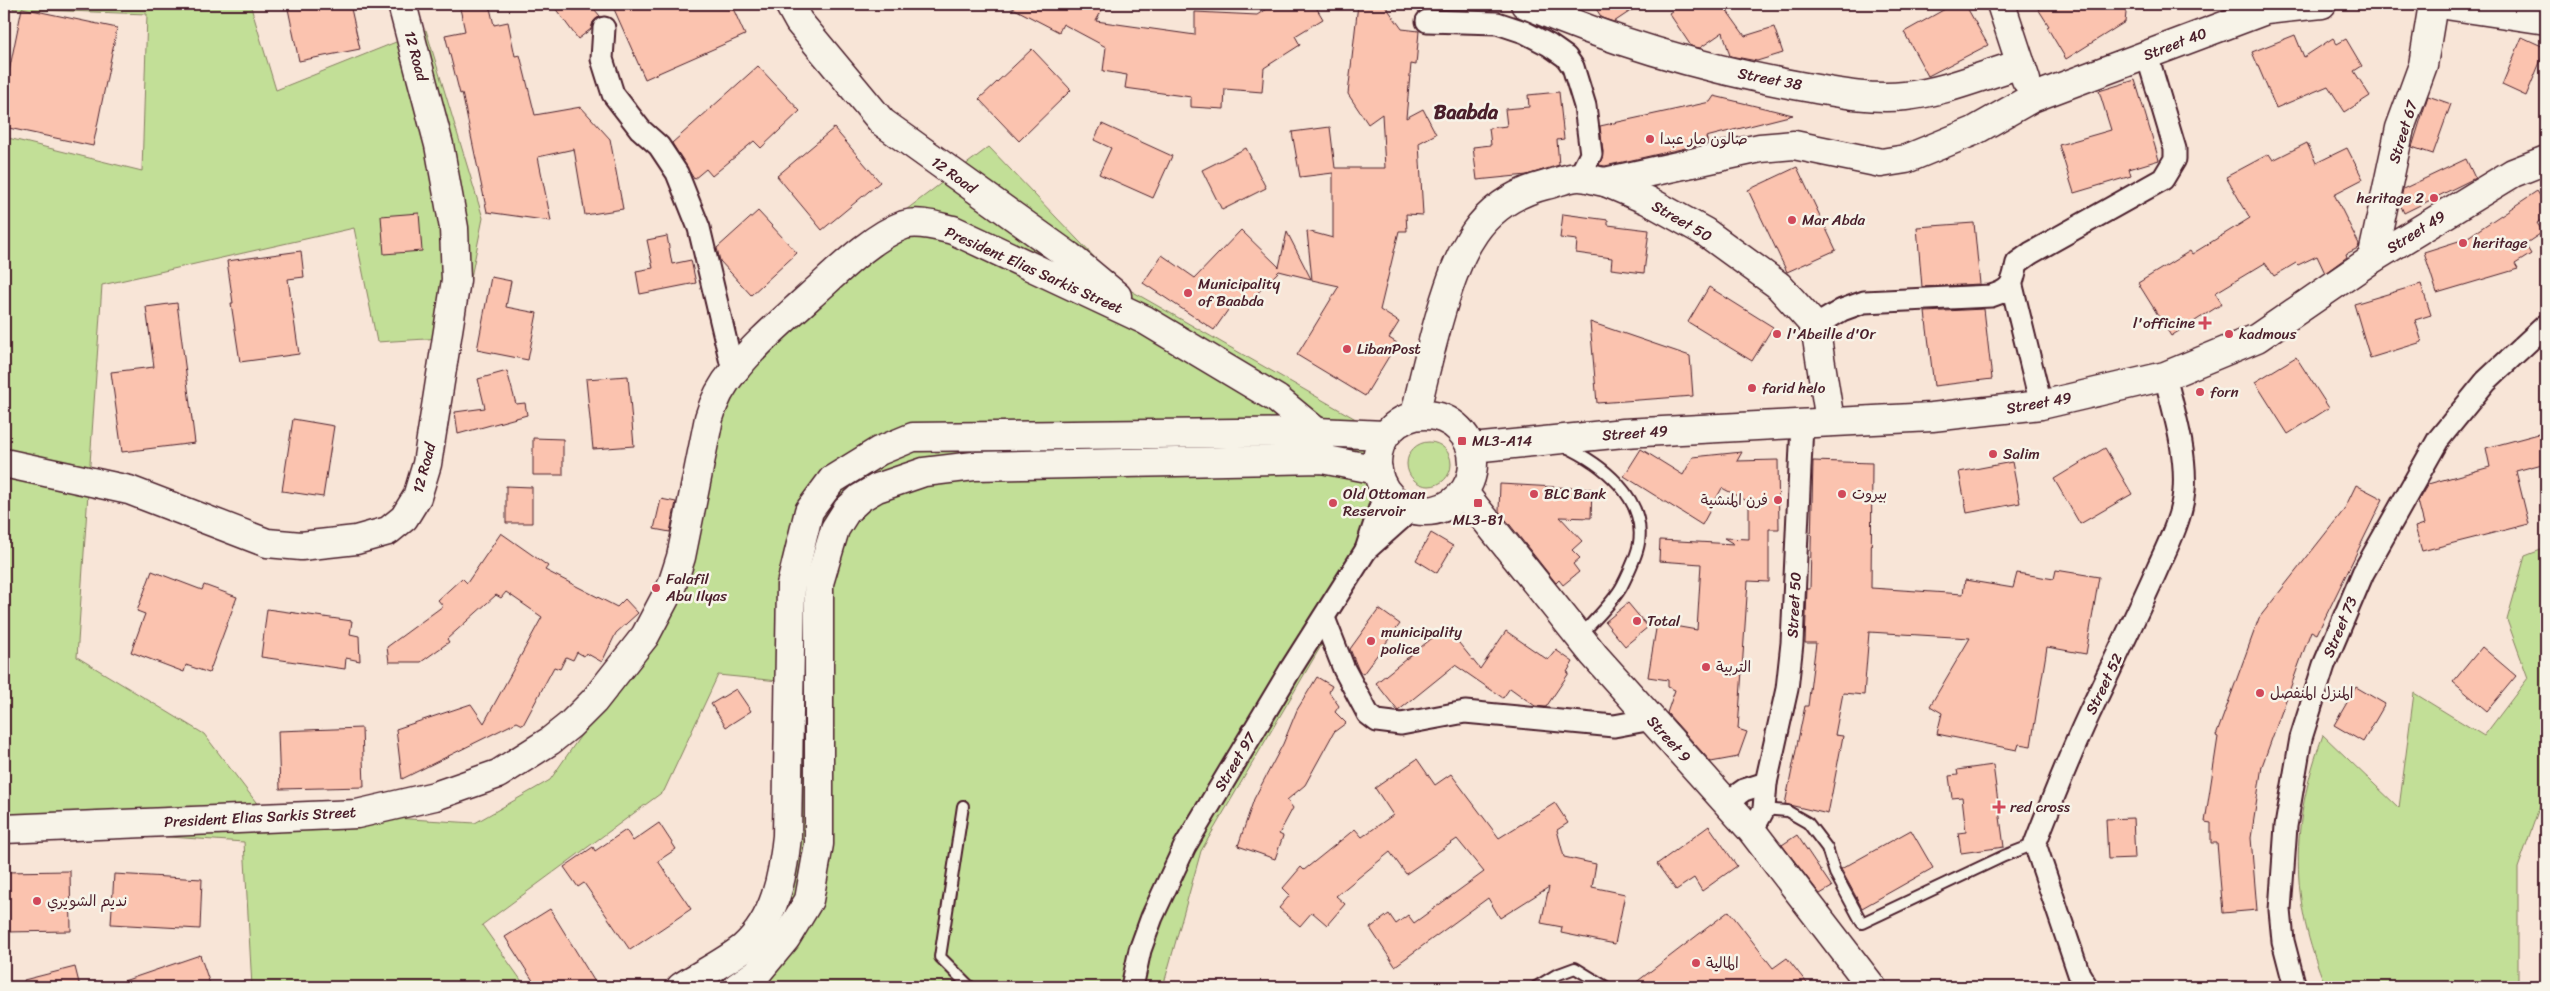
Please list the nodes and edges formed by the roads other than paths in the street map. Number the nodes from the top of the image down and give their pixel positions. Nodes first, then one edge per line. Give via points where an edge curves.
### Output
1 (402, 4) edge
2 (789, 4) edge
3 (1525, 4) edge
4 (2001, 4) edge
5 (2322, 4) edge
6 (2433, 4) edge
7 (2439, 4) edge
8 (2266, 7) edge
9 (1427, 20) dead end
10 (2546, 20) edge
11 (604, 28) dead end
12 (2147, 55) junction
13 (2021, 64) junction
14 (2032, 98) junction
15 (2546, 160) edge
16 (1592, 180) junction
17 (2372, 259) junction
18 (2012, 286) junction
19 (1145, 320) junction
20 (2546, 325) edge
21 (1815, 326) junction
22 (733, 371) junction
23 (2165, 376) junction
24 (2041, 405) junction
25 (1415, 415) junction
26 (1830, 421) junction
27 (1802, 424) junction
28 (1316, 432) junction
29 (1386, 435) junction
30 (1552, 440) junction
31 (1472, 448) junction
32 (1322, 458) junction
33 (4, 463) edge
34 (48, 472) junction
35 (1382, 480) junction
36 (4, 482) edge
37 (1464, 493) junction
38 (1412, 509) junction
39 (1366, 550) junction
40 (1324, 618) junction
41 (1579, 637) junction
42 (1652, 719) junction
43 (1766, 783) junction
44 (1727, 802) junction
45 (963, 806) dead end
46 (1758, 820) junction
47 (4, 829) edge
48 (2035, 844) junction
49 (681, 987) edge
50 (737, 987) edge
51 (970, 987) edge
52 (1132, 987) edge
53 (1536, 987) edge
54 (1606, 987) edge
55 (1872, 987) edge
56 (2087, 987) edge
57 (2295, 987) edge

1 - 34 main road, 12 Road via 439,145 454,228 456,280 427,464 417,497 404,518 388,530 356,540 301,546 267,543 128,490
2 - 19 main road, 12 Road via 799,22 882,122 1069,256
3 - 13 main road, Street 38 via 1684,62 1784,83 1871,96 1923,94
4 - 13 main road
5 - 8 main road, Street 40
6 - 17 main road, Street 67 via 2423,64 2400,128
7 - 10 main road
8 - 12 main road, Street 40
9 - 16 street via 1497,23 1540,40 1566,57 1573,67 1585,106
11 - 22 street via 602,60 613,94 640,129 659,146 677,173 699,228
12 - 14 main road, Street 40
12 - 18 street via 2175,149 2171,169 2163,179 2017,263
13 - 14 main road
14 - 16 main road, Street 40 via 1974,131 1906,159 1880,163 1794,145 1760,148
15 - 17 main road, Street 49 via 2513,173
16 - 21 main road, Street 50 via 1647,200 1705,232 1778,285
16 - 25 main road, Street 40 via 1529,189 1486,217 1476,229 1454,268
17 - 23 main road, Street 49 via 2256,338
18 - 21 street via 1991,296 1864,302
18 - 24 street
19 - 22 main road, President Elias Sarkis Street via 953,230 921,224 906,225 880,238 835,274 762,339
19 - 28 main road via 1277,399
20 - 57 street, Street 73 via 2486,381 2438,440 2363,573 2324,665 2301,738 2286,826 2280,910 2283,941
21 - 26 main road
22 - 47 main road, President Elias Sarkis Street via 715,398 709,418 691,514 672,585 645,636 570,726 498,774 435,796 357,814
23 - 24 main road, Street 49
23 - 48 street, Street 52 via 2185,473 2179,514 2132,626 2058,784
24 - 26 main road, Street 49 via 1932,417
25 - 29 main road via 1404,419
25 - 31 main road via 1429,414 1456,425
26 - 27 main road, Street 49
27 - 30 main road, Street 49
27 - 43 street, Street 50 via 1792,643 1787,689
28 - 29 main road
28 - 32 main road
28 - 49 main road via 914,437 879,451 832,480 809,511 791,585 787,836 783,874 766,918 756,934 742,948
29 - 35 main road via 1377,458
30 - 31 main road, Street 49
30 - 41 lane via 1601,467 1624,492 1637,513 1639,543 1621,587
31 - 37 main road via 1474,464
32 - 35 main road
32 - 50 main road via 974,466 917,474 877,488 860,498 847,510 835,529 819,583 819,844 809,900 786,938 757,973
33 - 34 main road, 12 Road
34 - 36 main road
35 - 38 main road via 1403,506
35 - 39 street, Street 97
37 - 38 main road via 1442,508 1429,511
37 - 41 main road, Street 9
38 - 39 street, Street 97
39 - 40 street, Street 97
40 - 42 street via 1344,669 1368,714 1377,721 1401,724 1465,712 1614,726
40 - 52 street, Street 97 via 1184,846 1152,917
41 - 42 main road, Street 9
42 - 44 main road, Street 9
43 - 44 street via 1744,790
43 - 46 street, Street 50
44 - 46 main road, Street 9
45 - 51 lane via 940,956
46 - 48 lane via 1787,811 1808,823 1827,848 1835,874 1862,923
46 - 55 main road, Street 9
48 - 56 street via 2079,974
53 - 54 lane via 1575,968

